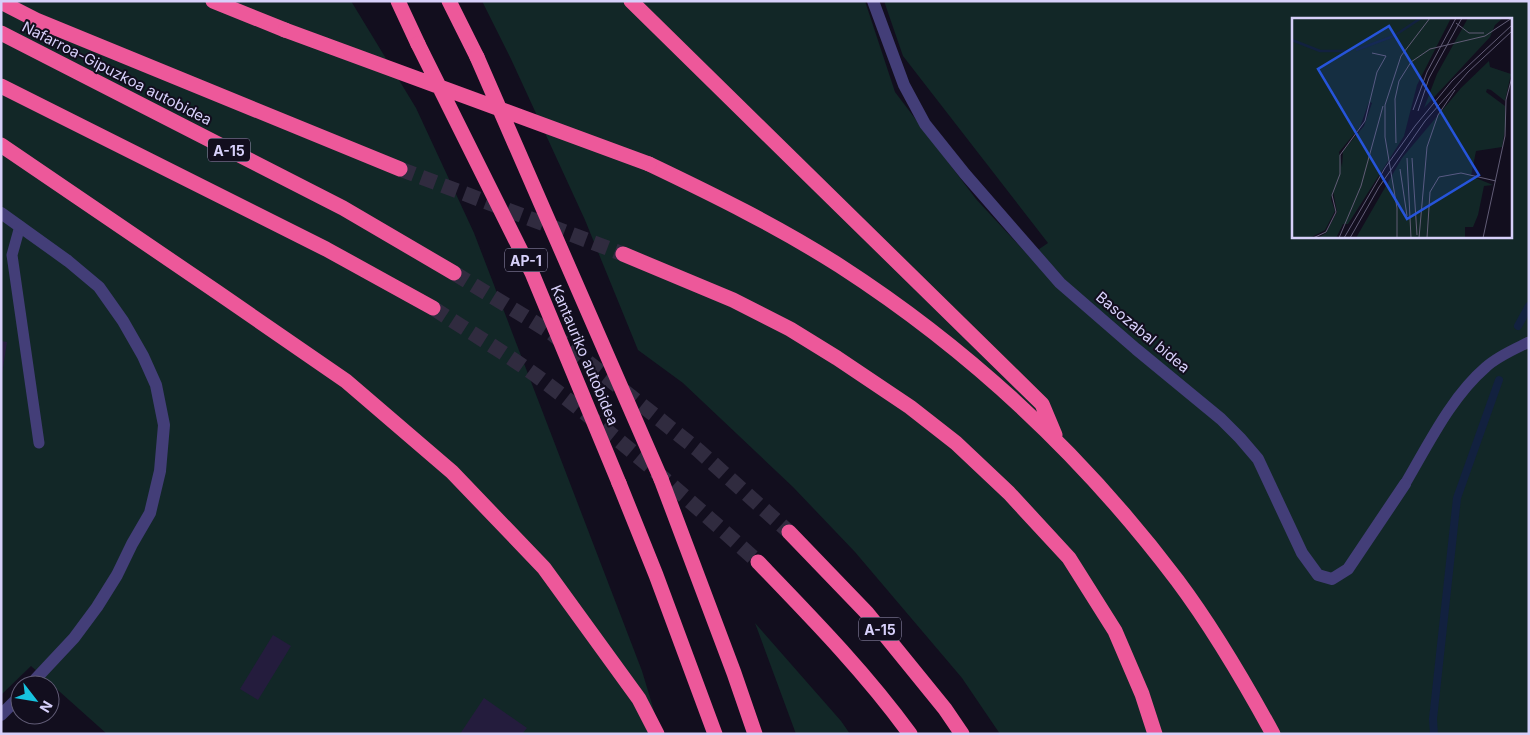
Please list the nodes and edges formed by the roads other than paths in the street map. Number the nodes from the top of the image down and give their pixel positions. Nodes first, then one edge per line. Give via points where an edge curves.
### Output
1 (213, 1) edge
2 (398, 1) edge
3 (449, 1) edge
4 (631, 1) edge
5 (873, 1) edge
6 (1, 2) edge
7 (1, 34) edge
8 (1, 86) edge
9 (1, 145) edge
10 (400, 169) tunnel mouth
11 (1, 213) edge
12 (20, 226) junction
13 (623, 254) tunnel mouth
14 (454, 273) tunnel mouth
15 (433, 308) tunnel mouth
16 (1529, 342) edge
17 (1057, 441) junction
18 (39, 443) dead end
19 (1405, 484) joint
20 (789, 532) tunnel mouth
21 (758, 562) tunnel mouth
22 (39, 675) edge
23 (10, 706) edge
24 (1, 715) edge
25 (657, 734) edge
26 (715, 734) edge
27 (755, 734) edge
28 (910, 734) edge
29 (962, 734) edge
30 (1155, 734) edge
31 (1273, 734) edge

1 - 17 highway, bridge via 649,164 714,195 840,266 898,306 955,349
2 - 26 highway, Kantauriko autobidea / AP-1, bridge via 532,273 656,575
3 - 27 highway, Kantauriko autobidea / AP-1, bridge via 477,57 661,479
4 - 17 highway via 1042,404
5 - 19 street, Basozabal bidea via 904,85 925,124 1060,283 1240,438 1258,459 1302,553 1318,575 1332,579 1348,569
6 - 10 highway via 36,20
7 - 14 highway, Nafarroa-Gipuzkoa autobidea / A-15 via 343,208
8 - 15 highway via 326,248
9 - 25 highway via 346,382 452,472 544,568 639,700
11 - 12 street
12 - 18 lane via 12,255
12 - 22 street via 99,287 123,321 156,385 164,425 160,471 150,513 97,607
13 - 30 highway via 733,300 790,328 910,407 956,443 1009,493 1069,558 1115,631
16 - 19 lane via 1486,366 1462,392
17 - 31 highway via 1100,486 1178,582 1247,686
20 - 29 highway, A-15 via 867,614
21 - 28 highway, A-15 via 838,646
23 - 24 street

